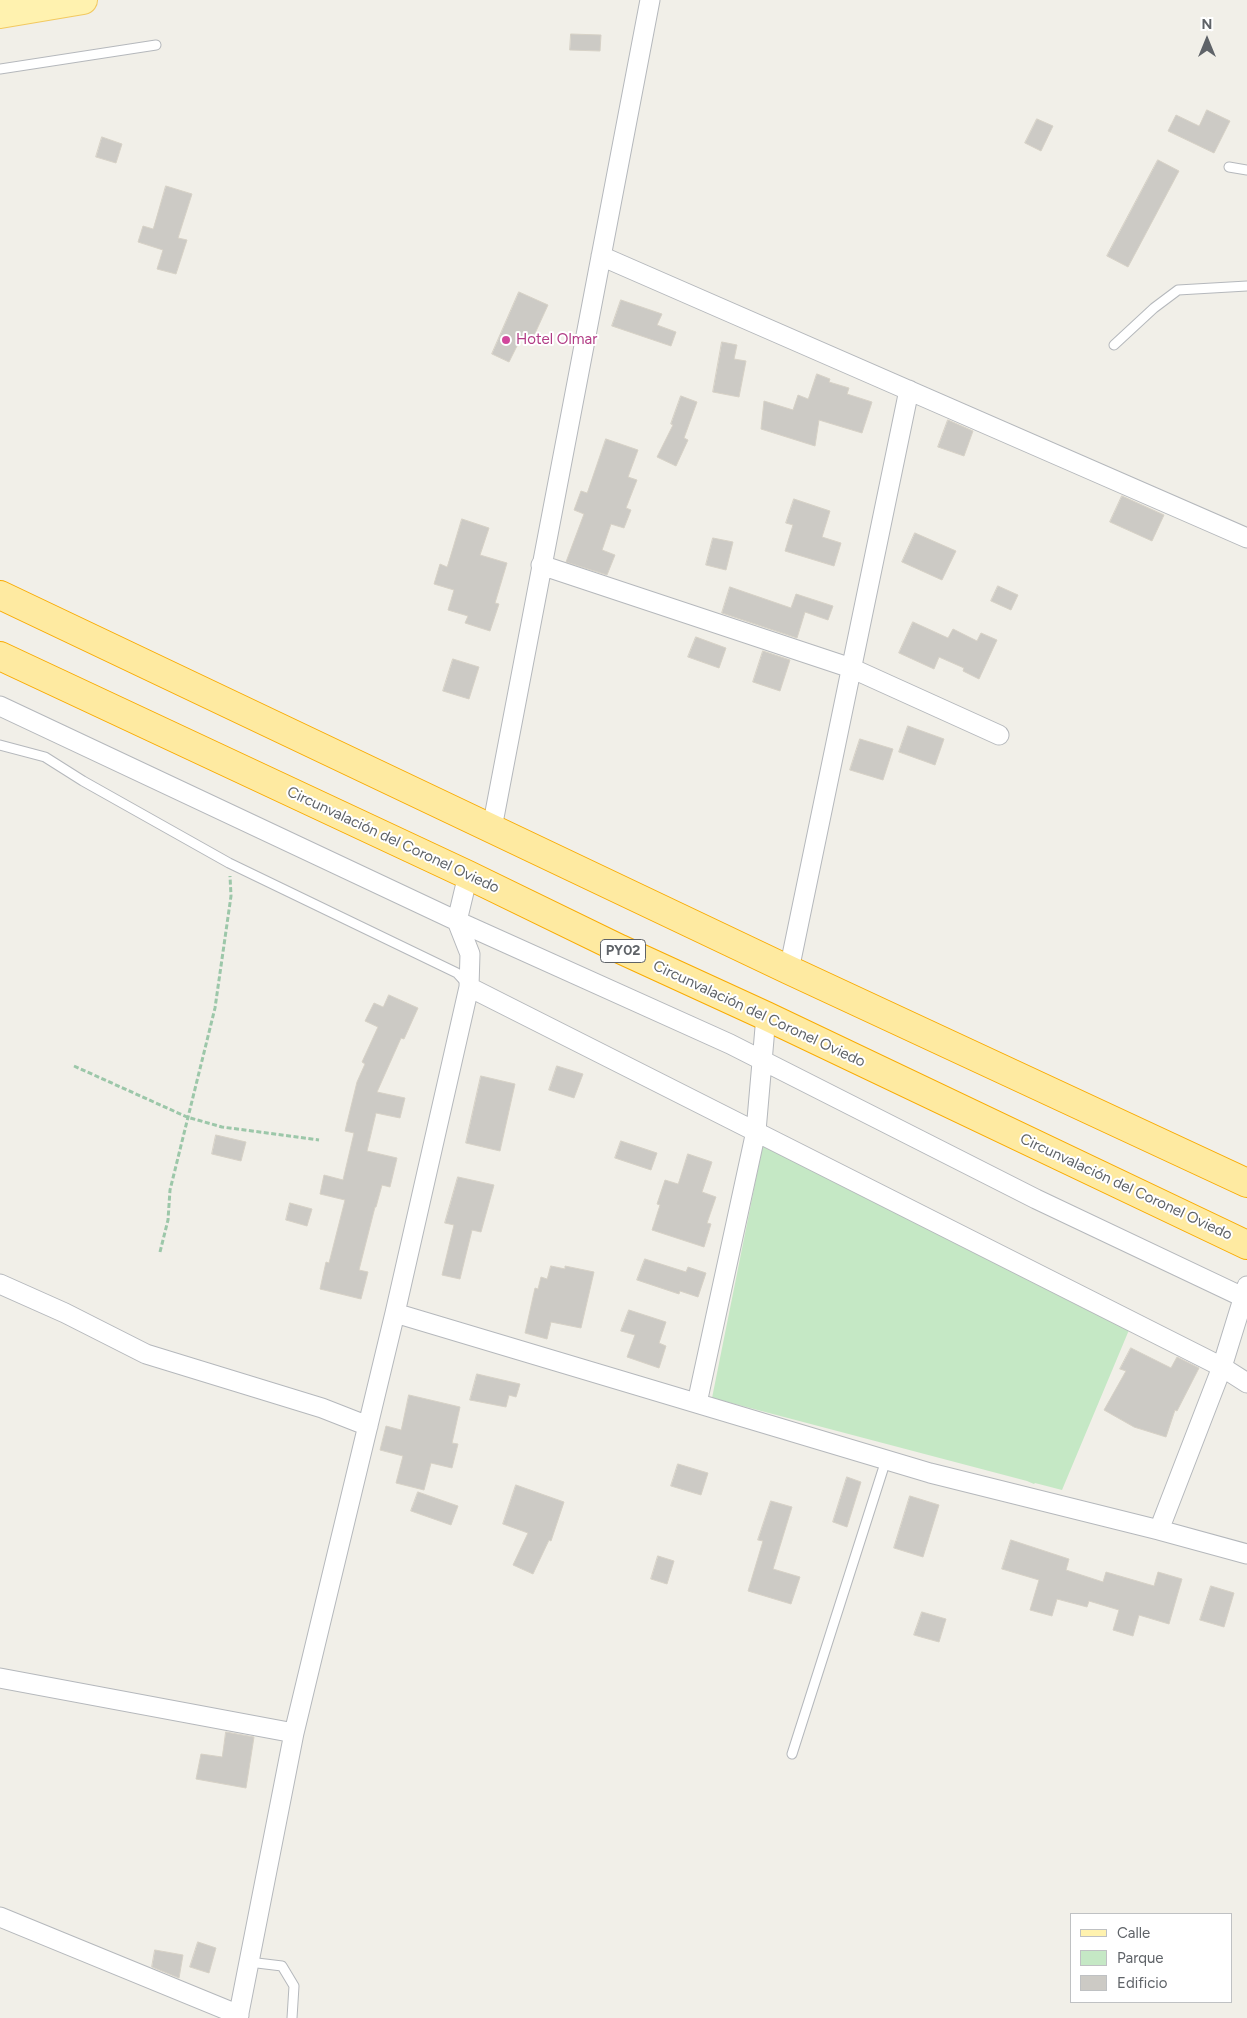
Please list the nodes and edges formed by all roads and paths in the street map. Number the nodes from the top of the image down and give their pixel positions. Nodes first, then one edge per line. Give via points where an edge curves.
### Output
1 (83, 0) edge
2 (650, 0) edge
3 (0, 14) edge
4 (156, 45) dead end
5 (0, 69) edge
6 (1229, 167) dead end
7 (1247, 170) edge
8 (601, 256) junction
9 (1247, 286) edge
10 (1114, 345) dead end
11 (909, 390) junction
12 (1247, 538) edge
13 (541, 565) junction
14 (0, 595) edge
15 (0, 656) edge
16 (851, 668) junction
17 (0, 706) edge
18 (999, 735) dead end
19 (0, 745) edge
20 (492, 828) junction
21 (229, 863) junction
22 (468, 875) junction
23 (458, 921) junction
24 (790, 970) junction
25 (469, 987) junction
26 (766, 1016) junction
27 (762, 1062) junction
28 (74, 1066) dead end
29 (188, 1117) junction
30 (756, 1131) junction
31 (319, 1140) dead end
32 (1247, 1183) edge
33 (1247, 1244) edge
34 (160, 1252) dead end
35 (0, 1284) edge
36 (1246, 1294) edge
37 (395, 1313) junction
38 (1222, 1367) junction
39 (1247, 1383) edge
40 (697, 1403) junction
41 (368, 1426) junction
42 (886, 1460) junction
43 (1160, 1530) junction
44 (1247, 1554) edge
45 (0, 1678) edge
46 (294, 1733) junction
47 (792, 1754) dead end
48 (0, 1917) edge
49 (249, 1962) junction
50 (239, 2016) edge
51 (292, 2018) edge

1 - 3 main road
2 - 8 street
4 - 5 lane
6 - 7 lane
8 - 11 street
8 - 13 street
9 - 10 lane via 1178,290
11 - 12 street
11 - 16 street
13 - 16 street
13 - 20 street
14 - 20 highway
15 - 22 highway, Circunvalación del Coronel Oviedo / PY02
16 - 18 street
16 - 24 street
17 - 23 street
19 - 21 lane via 45,757
20 - 24 highway
21 - 25 lane via 457,973
21 - 29 path via 231,896 215,1008
22 - 23 street
22 - 26 highway, Circunvalación del Coronel Oviedo / PY02
23 - 25 street via 470,954
23 - 27 street via 730,1044
24 - 32 highway
25 - 30 street
25 - 37 street
26 - 27 street
26 - 33 highway, Circunvalación del Coronel Oviedo / PY02
27 - 30 street
27 - 36 street via 1036,1199
28 - 29 path
29 - 31 path via 222,1127
29 - 34 path via 170,1190 168,1220
30 - 38 street
30 - 40 street
35 - 41 street via 146,1354 322,1408
36 - 38 street
37 - 40 street
37 - 41 street
38 - 39 street
38 - 43 street
40 - 42 street
41 - 46 street
42 - 43 street
42 - 47 lane
43 - 44 street
45 - 46 street
46 - 49 street
48 - 50 street
49 - 50 street
49 - 51 lane via 282,1966 294,1986

